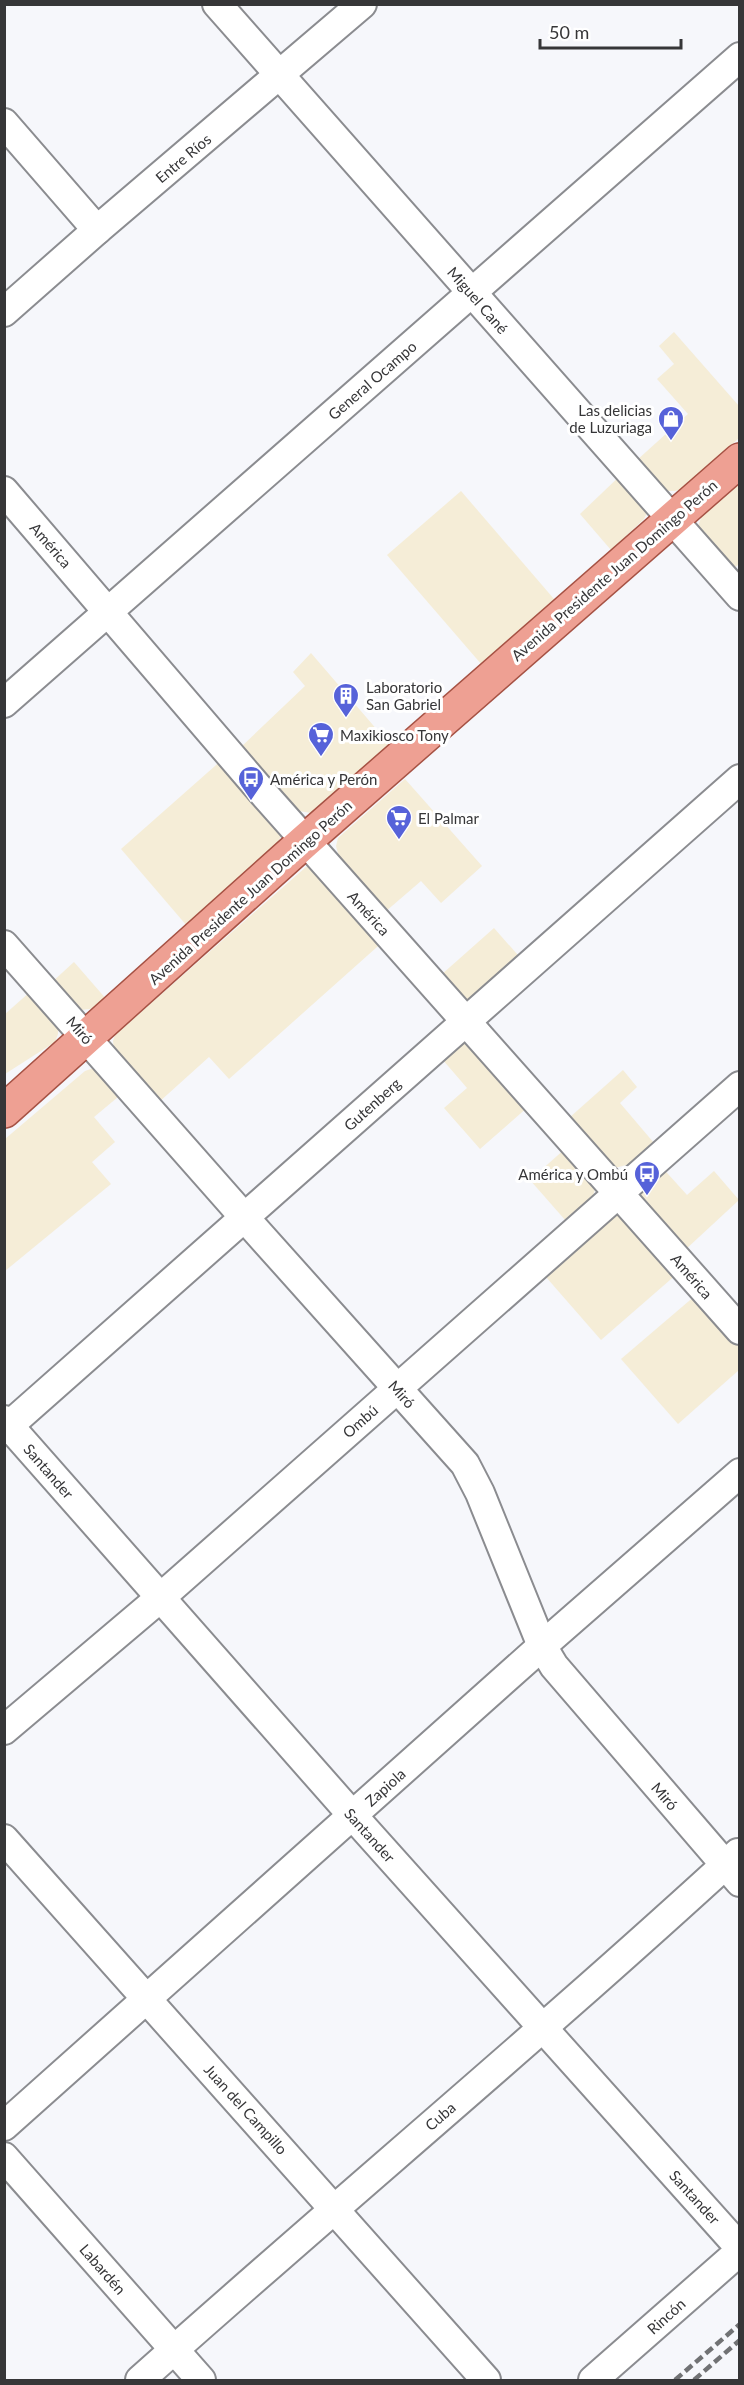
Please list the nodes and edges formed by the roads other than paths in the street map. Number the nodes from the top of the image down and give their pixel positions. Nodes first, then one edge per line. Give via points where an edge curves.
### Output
1 (217, 4) edge
2 (362, 4) edge
3 (740, 57) edge
4 (280, 76) junction
5 (4, 123) edge
6 (97, 230) junction
7 (471, 293) junction
8 (4, 312) edge
9 (740, 460) edge
10 (4, 491) edge
11 (672, 519) junction
12 (740, 596) edge
13 (108, 611) junction
14 (4, 703) edge
15 (740, 779) edge
16 (305, 841) junction
17 (4, 945) edge
18 (466, 1021) junction
19 (87, 1038) junction
20 (740, 1086) edge
21 (4, 1111) edge
22 (619, 1193) junction
23 (244, 1217) junction
24 (740, 1330) edge
25 (397, 1388) junction
26 (6, 1425) edge
27 (740, 1473) edge
28 (160, 1598) junction
29 (542, 1646) junction
30 (4, 1730) edge
31 (353, 1816) junction
32 (4, 1839) edge
33 (735, 1866) edge
34 (148, 2000) junction
35 (544, 2028) junction
36 (4, 2126) edge
37 (4, 2157) edge
38 (334, 2208) junction
39 (740, 2249) edge
40 (174, 2350) junction
41 (140, 2380) edge
42 (201, 2380) edge
43 (486, 2380) edge
44 (593, 2380) edge

1 - 4 street, Miguel Cané
2 - 4 street, Entre Ríos
3 - 7 street, General Ocampo
4 - 6 street, Entre Ríos
4 - 7 street, Miguel Cané
5 - 6 street
6 - 8 street, Entre Ríos
7 - 11 street, Miguel Cané
7 - 13 street, General Ocampo
9 - 11 main road, Avenida Presidente Juan Domingo Perón
10 - 13 street, América
11 - 12 street, Miguel Cané
11 - 16 main road, Avenida Presidente Juan Domingo Perón
13 - 14 street, General Ocampo
13 - 16 street, América
15 - 18 street, Gutenberg
16 - 18 street, América
16 - 19 main road, Avenida Presidente Juan Domingo Perón
17 - 19 street, Miró
18 - 22 street, América
18 - 23 street, Gutenberg
19 - 21 main road, Avenida Presidente Juan Domingo Perón
19 - 23 street, Miró
20 - 22 street, Ombú
22 - 24 street, América
22 - 25 street, Ombú
23 - 25 street, Miró
23 - 26 street, Gutenberg
25 - 28 street, Ombú
25 - 29 street, Miró via 473,1477
26 - 28 street, Santander
27 - 29 street, Zapiola
28 - 30 street, Ombú
28 - 31 street, Santander
29 - 31 street, Zapiola
29 - 33 street, Miró via 554,1666
31 - 34 street, Zapiola
31 - 35 street, Santander
32 - 34 street, Juan del Campillo
33 - 35 street, Cuba
34 - 36 street, Zapiola
34 - 38 street, Juan del Campillo
35 - 38 street, Cuba
35 - 39 street, Santander
37 - 40 street, Labardén
38 - 40 street, Cuba
38 - 43 street, Juan del Campillo
39 - 44 street, Rincón
40 - 41 street, Cuba
40 - 42 street, Labardén

